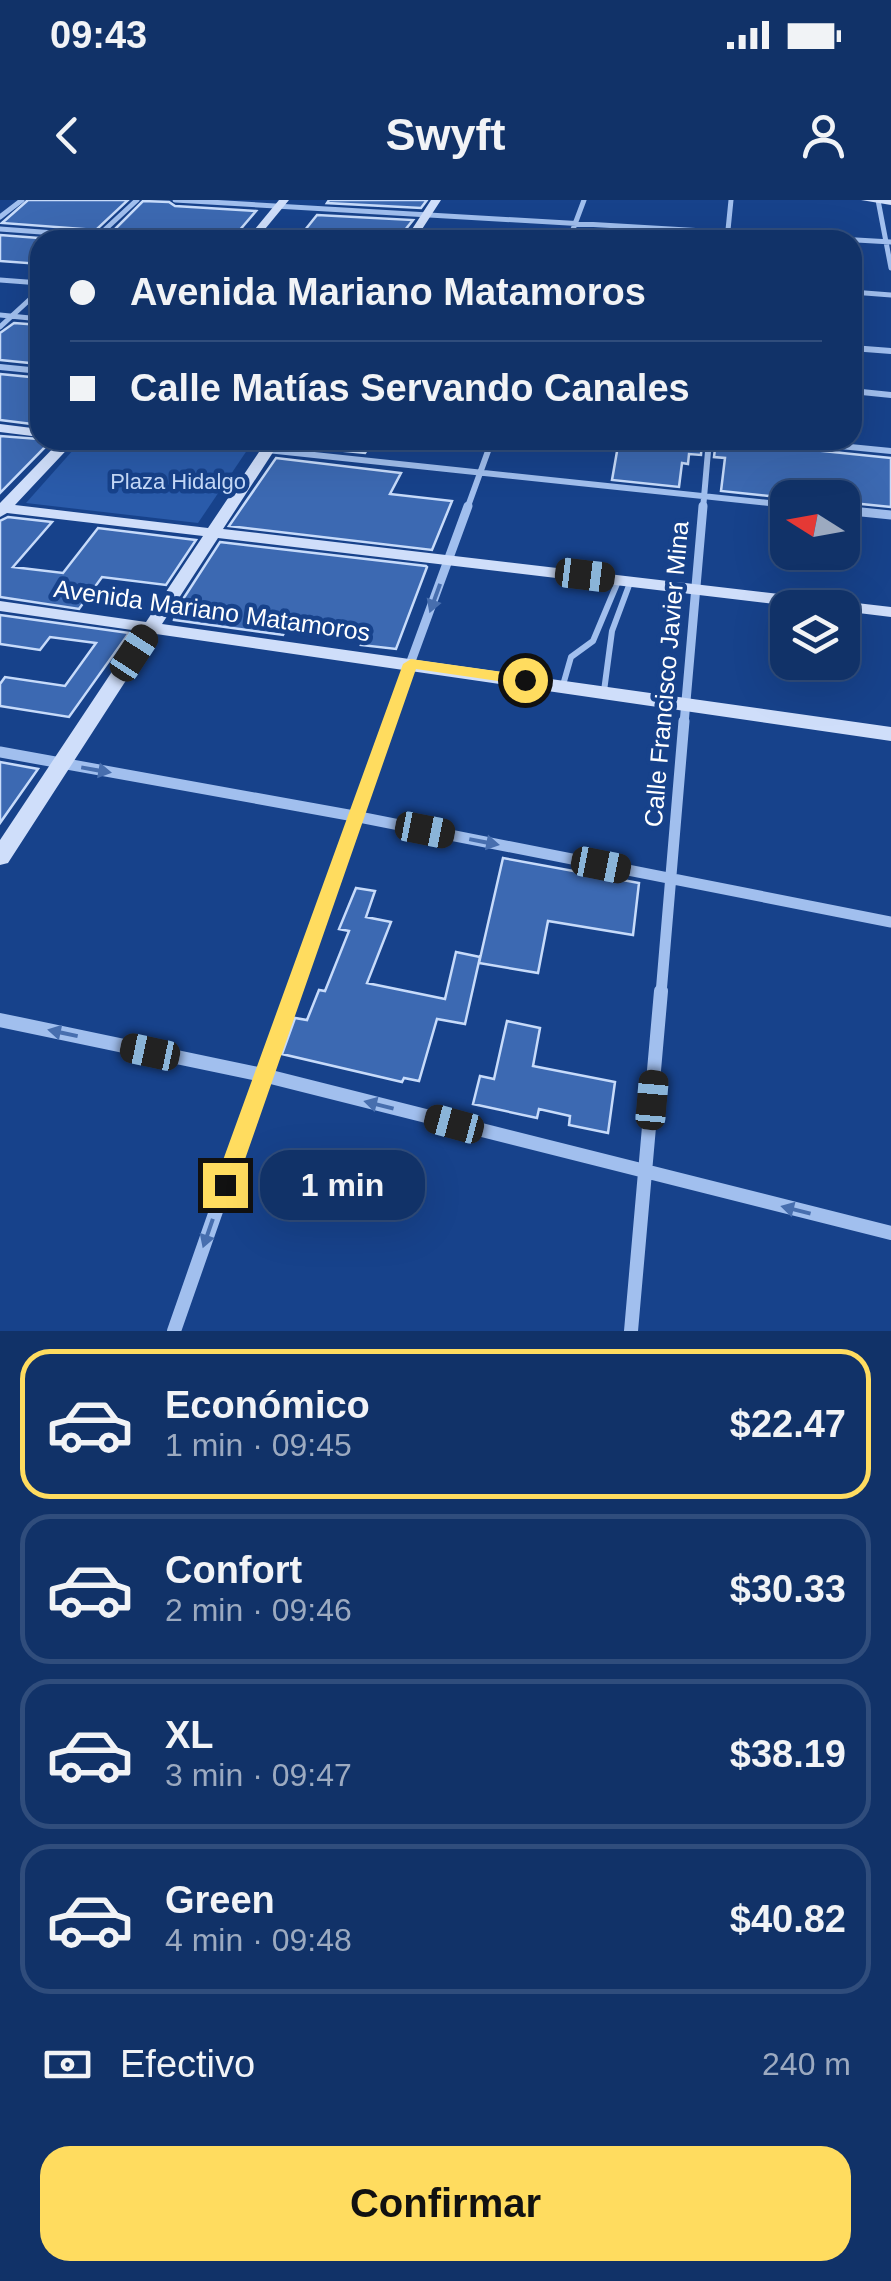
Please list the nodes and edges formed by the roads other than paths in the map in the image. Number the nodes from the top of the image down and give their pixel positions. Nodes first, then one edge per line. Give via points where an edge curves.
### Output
1 (22, 200) edge
2 (137, 200) edge
3 (175, 200) edge
4 (436, 200) edge
5 (584, 200) edge
6 (731, 200) edge
7 (866, 200) edge
8 (878, 200) edge
9 (891, 202) edge
10 (282, 203) edge
11 (427, 215) junction
12 (0, 216) edge
13 (576, 223) junction
14 (0, 229) edge
15 (105, 230) edge
16 (259, 230) edge
17 (417, 230) edge
18 (573, 230) edge
19 (694, 230) edge
20 (728, 230) edge
21 (30, 232) edge
22 (862, 240) edge
23 (888, 242) edge
24 (891, 268) edge
25 (0, 280) edge
26 (30, 285) edge
27 (862, 293) edge
28 (891, 295) edge
29 (30, 297) edge
30 (0, 315) edge
31 (12, 316) junction
32 (30, 318) edge
33 (0, 327) edge
34 (862, 349) edge
35 (891, 351) edge
36 (0, 366) edge
37 (30, 370) edge
38 (862, 392) edge
39 (891, 394) edge
40 (0, 428) edge
41 (30, 431) edge
42 (862, 447) edge
43 (59, 450) edge
44 (267, 450) edge
45 (305, 450) edge
46 (488, 450) edge
47 (708, 450) edge
48 (891, 450) edge
49 (478, 475) junction
50 (704, 498) junction
51 (770, 504) edge
52 (1, 510) edge
53 (860, 512) edge
54 (891, 515) edge
55 (213, 532) junction
56 (450, 558) junction
57 (625, 580) junction
58 (697, 588) junction
59 (0, 606) edge
60 (891, 612) edge
61 (152, 625) junction
62 (411, 664) junction
63 (563, 685) junction
64 (604, 691) junction
65 (687, 704) junction
66 (891, 734) edge
67 (0, 752) edge
68 (61, 764) junction
69 (354, 816) junction
70 (0, 857) edge
71 (671, 879) junction
72 (891, 922) edge
73 (0, 1020) edge
74 (264, 1076) junction
75 (645, 1174) junction
76 (891, 1234) edge
77 (174, 1331) edge
78 (631, 1331) edge

1 - 12 street
2 - 15 street
3 - 10 street
4 - 11 main road
5 - 13 street
6 - 20 street
7 - 8 main road
8 - 9 main road
8 - 23 street
10 - 11 street
10 - 16 main road
11 - 13 street
11 - 17 main road
13 - 18 street
13 - 19 street
14 - 21 street
22 - 23 street
23 - 24 street
25 - 26 street
27 - 28 street
29 - 31 street
30 - 31 street
31 - 32 street
31 - 33 street
34 - 35 street
36 - 37 street
38 - 39 street
40 - 41 main road
42 - 48 street
43 - 52 main road
44 - 55 main road
45 - 49 street
46 - 49 street
47 - 50 street, Calle Francisco Javier Mina
49 - 50 street
49 - 56 street
50 - 51 street
50 - 58 street, Calle Francisco Javier Mina
52 - 55 main road
53 - 54 street
55 - 56 main road
55 - 61 main road
56 - 57 main road
56 -> 62 street
57 - 58 main road
57 - 63 lane via 595,638 571,657
57 - 64 lane
58 - 60 main road
58 - 65 street, Calle Francisco Javier Mina
59 - 61 main road, Avenida Mariano Matamoros
61 - 62 main road, Avenida Mariano Matamoros
61 - 68 main road
62 - 63 main road, Avenida Mariano Matamoros
62 - 69 street
63 - 64 main road, Avenida Mariano Matamoros
64 - 65 main road, Avenida Mariano Matamoros
65 - 66 main road, Avenida Mariano Matamoros
65 - 71 street, Calle Francisco Javier Mina
67 - 68 street
68 -> 69 street
68 - 70 main road
69 -> 71 street
69 - 74 street
71 - 72 street
71 - 75 street, Calle Francisco Javier Mina
74 -> 73 street
75 -> 74 street
74 -> 77 street
76 -> 75 street
75 - 78 street, Calle Francisco Javier Mina

